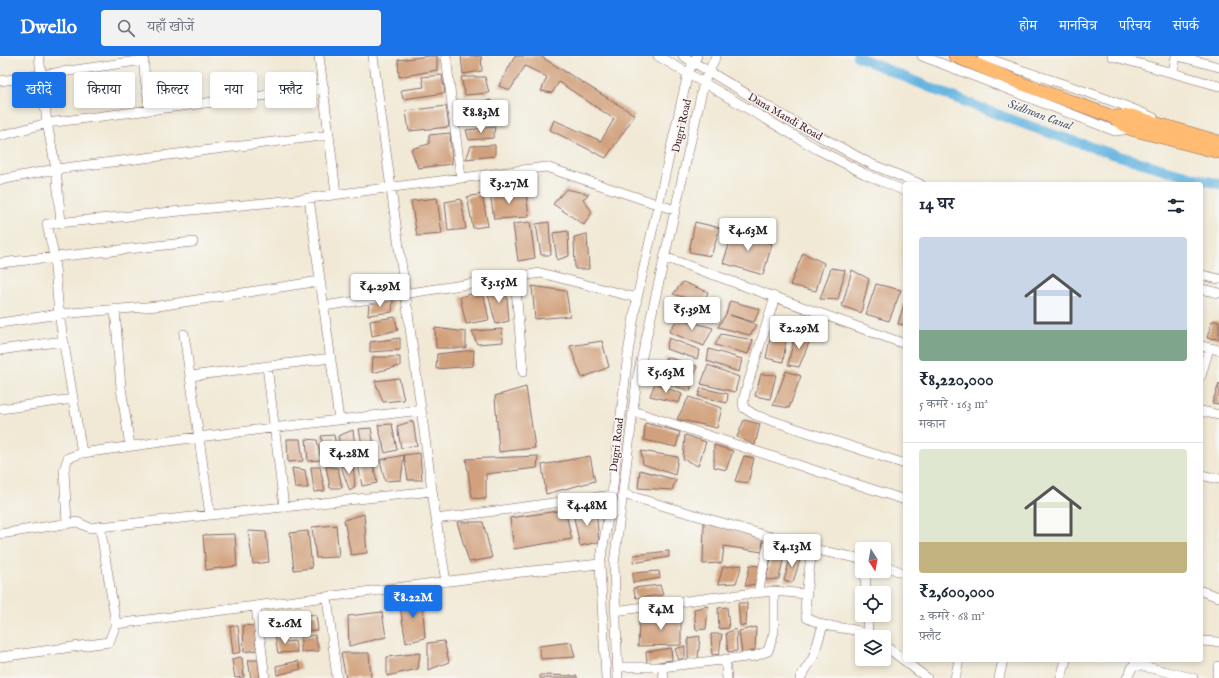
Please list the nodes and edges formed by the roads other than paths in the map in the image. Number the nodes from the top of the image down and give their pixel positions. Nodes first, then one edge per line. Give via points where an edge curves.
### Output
1 (39, 56) edge
2 (319, 56) edge
3 (373, 56) edge
4 (446, 56) edge
5 (658, 56) edge
6 (683, 56) edge
7 (716, 56) edge
8 (922, 56) edge
9 (955, 56) edge
10 (982, 56) edge
11 (1112, 56) edge
12 (1177, 56) edge
13 (144, 58) edge
14 (695, 59) edge
15 (1219, 67) edge
16 (709, 71) junction
17 (40, 72) edge
18 (53, 72) edge
19 (688, 73) junction
20 (1173, 73) junction
21 (12, 78) edge
22 (0, 80) edge
23 (704, 82) junction
24 (1219, 86) edge
25 (324, 88) junction
26 (46, 108) edge
27 (150, 110) junction
28 (1111, 116) junction
29 (48, 123) junction
30 (1158, 123) junction
31 (1131, 129) junction
32 (329, 135) junction
33 (0, 136) edge
34 (1219, 142) edge
35 (1219, 152) edge
36 (56, 169) junction
37 (461, 178) junction
38 (0, 180) edge
39 (915, 182) edge
40 (391, 186) junction
41 (903, 190) edge
42 (336, 194) junction
43 (310, 198) junction
44 (658, 204) junction
45 (674, 210) junction
46 (61, 223) junction
47 (193, 242) dead end
48 (54, 256) junction
49 (664, 257) junction
50 (0, 263) edge
51 (1203, 275) edge
52 (515, 277) junction
53 (1219, 279) edge
54 (320, 281) junction
55 (1203, 289) edge
56 (406, 293) junction
57 (1219, 293) edge
58 (775, 297) junction
59 (637, 298) junction
60 (324, 306) junction
61 (115, 309) junction
62 (59, 314) junction
63 (0, 323) edge
64 (184, 334) dead end
65 (63, 341) junction
66 (903, 343) edge
67 (1205, 347) edge
68 (0, 350) edge
69 (1219, 350) edge
70 (331, 358) junction
71 (1203, 362) edge
72 (267, 366) junction
73 (523, 372) dead end
74 (190, 376) junction
75 (73, 398) junction
76 (0, 409) edge
77 (421, 410) junction
78 (633, 411) junction
79 (1203, 412) edge
80 (1219, 416) edge
81 (339, 420) junction
82 (274, 428) junction
83 (198, 437) junction
84 (130, 446) junction
85 (82, 453) junction
86 (903, 463) edge
87 (1203, 475) edge
88 (1219, 479) edge
89 (432, 491) junction
90 (623, 494) junction
91 (612, 495) junction
92 (903, 499) edge
93 (284, 507) junction
94 (210, 515) junction
95 (436, 519) junction
96 (67, 524) junction
97 (100, 526) junction
98 (0, 534) edge
99 (770, 536) junction
100 (812, 549) junction
101 (855, 558) edge
102 (600, 564) junction
103 (891, 568) edge
104 (903, 573) edge
105 (446, 582) junction
106 (774, 591) junction
107 (1203, 592) edge
108 (758, 593) junction
109 (807, 594) junction
110 (327, 597) junction
111 (1219, 597) edge
112 (256, 606) junction
113 (615, 612) junction
114 (116, 624) junction
115 (823, 625) junction
116 (855, 630) edge
117 (1203, 641) edge
118 (1219, 642) edge
119 (891, 650) edge
120 (0, 657) edge
121 (725, 659) junction
122 (903, 660) edge
123 (906, 662) edge
124 (959, 662) edge
125 (1003, 662) edge
126 (1065, 662) edge
127 (1135, 662) edge
128 (617, 666) junction
129 (1219, 666) edge
130 (662, 667) junction
131 (1189, 677) edge
132 (264, 678) edge
133 (337, 678) edge
134 (606, 678) edge
135 (618, 678) edge
136 (664, 678) edge
137 (727, 678) edge
138 (800, 678) edge
139 (927, 678) edge
140 (955, 678) edge
141 (999, 678) edge
142 (1061, 678) edge
143 (1127, 678) edge
144 (1217, 678) edge

1 - 17 street
2 - 25 street
3 - 40 street
4 - 37 street
5 - 19 street, Dana Mandi Road
6 - 14 street
7 - 16 street, Dugri Road
8 - 31 street via 1115,131
9 - 28 highway
10 - 30 street via 1133,108 1156,118
11 - 20 street
12 - 15 street
12 - 20 street
13 - 18 street
13 - 27 street
14 - 16 street
14 - 19 street, Dugri Road
16 - 23 street, Dugri Road
16 - 39 street via 799,125 871,164
19 - 23 street, Dana Mandi Road
19 - 44 street, Dugri Road
20 - 24 street
21 - 22 street
23 - 41 street, Dana Mandi Road via 817,149
23 - 45 street, Dugri Road
25 - 27 street
25 - 32 street
26 - 29 street
27 - 29 street
28 - 30 highway via 1131,116
28 - 31 highway
29 - 33 street
29 - 36 street
30 - 34 highway
31 - 35 highway
32 - 36 street
32 - 42 street
36 - 38 street
36 - 46 street
37 - 40 street
37 - 44 street via 546,167
40 - 42 street
40 - 56 street
42 - 43 street
43 - 46 street
43 - 54 street
44 - 45 street
44 - 59 street, Dugri Road
45 - 49 street, Dugri Road
46 - 48 street via 47,224
47 - 48 street
48 - 50 street
48 - 62 street
49 - 58 street
49 - 78 street, Dugri Road via 637,379
51 - 53 street
52 - 56 street
52 - 59 street via 541,273
52 - 73 street
54 - 60 street
54 - 61 street via 158,306
55 - 57 street
56 - 60 street
56 - 77 street
58 - 66 street
58 - 86 street via 744,398 744,408 755,415
59 - 91 street, Dugri Road via 628,353
60 - 70 street
61 - 62 street
61 - 84 street via 121,388
62 - 63 street
62 - 65 street
64 - 74 street
65 - 68 street
65 - 75 street
67 - 69 street
67 - 71 street
70 - 72 street
70 - 81 street
72 - 74 street
72 - 82 street
74 - 83 street
75 - 76 street
75 - 85 street
77 - 81 street
77 - 89 street
78 - 90 street, Dugri Road
78 - 92 street
79 - 80 street
81 - 82 street
82 - 83 street
82 - 93 street
83 - 84 street
83 - 94 street
84 - 85 street
85 - 96 street via 68,458 64,470
87 - 88 street
89 - 93 street
89 - 95 street
90 - 99 street
90 - 113 street, Dugri Road via 614,564
91 - 95 street
91 - 102 street, Dugri Road
93 - 94 street
94 - 97 street
95 - 105 street
96 - 97 street via 77,522 90,528
96 - 98 street
97 - 114 street
99 - 100 street
99 - 108 street
100 - 101 street
100 - 109 street
102 - 105 street
102 - 134 street, Dugri Road
103 - 104 street
105 - 110 street
106 - 108 street
106 - 109 street
106 - 121 street via 774,632 768,651 756,656
107 - 111 street
108 - 113 street
109 - 115 street via 807,618
110 - 112 street
110 - 133 street
112 - 114 street
112 - 132 street
113 - 128 street, Dugri Road
114 - 120 street via 108,642
115 - 116 street
115 - 138 street via 813,658
117 - 118 street
119 - 122 street
121 - 130 street
121 - 137 street
123 - 139 street
124 - 140 street
125 - 141 street
126 - 142 street
127 - 131 street
127 - 143 street
128 - 130 street
128 - 135 street, Dugri Road
129 - 144 street
130 - 136 street

